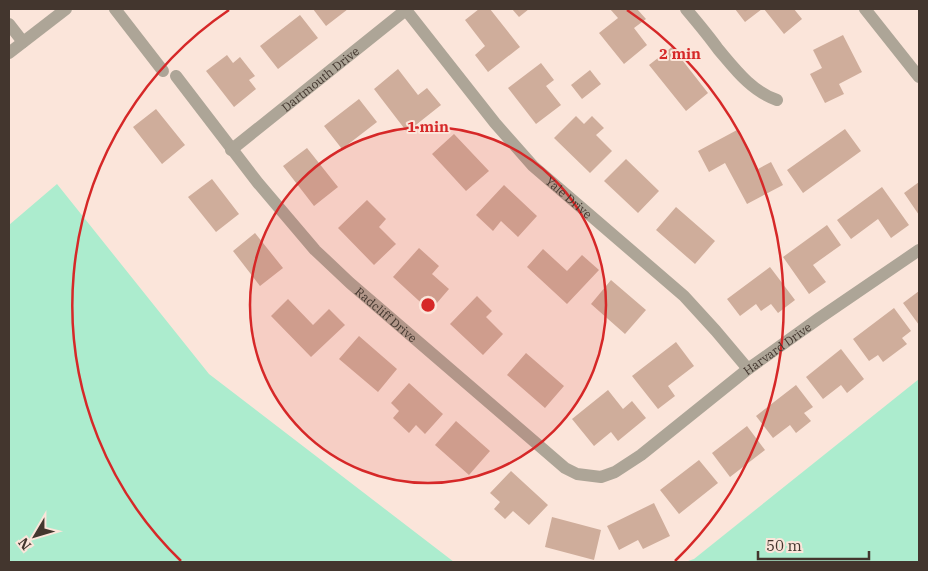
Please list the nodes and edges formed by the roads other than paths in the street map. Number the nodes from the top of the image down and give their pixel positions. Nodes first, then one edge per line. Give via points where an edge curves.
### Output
1 (66, 9) edge
2 (114, 9) edge
3 (407, 9) edge
4 (686, 9) edge
5 (865, 9) edge
6 (9, 24) edge
7 (23, 42) junction
8 (9, 53) edge
9 (163, 71) dead end
10 (176, 76) dead end
11 (919, 77) edge
12 (776, 100) dead end
13 (232, 150) junction
14 (919, 250) edge
15 (748, 369) junction
16 (641, 455) joint

1 - 7 street
2 - 9 street
3 - 13 street, Dartmouth Drive
3 - 15 street, Yale Drive via 495,123 533,166 684,296
4 - 12 street via 739,75
5 - 11 street
6 - 7 street
7 - 8 street
10 - 13 street, Radcliff Drive
13 - 16 street, Radcliff Drive via 315,250 565,468 577,474 601,476 614,472
14 - 15 street, Harvard Drive
15 - 16 street, Harvard Drive

